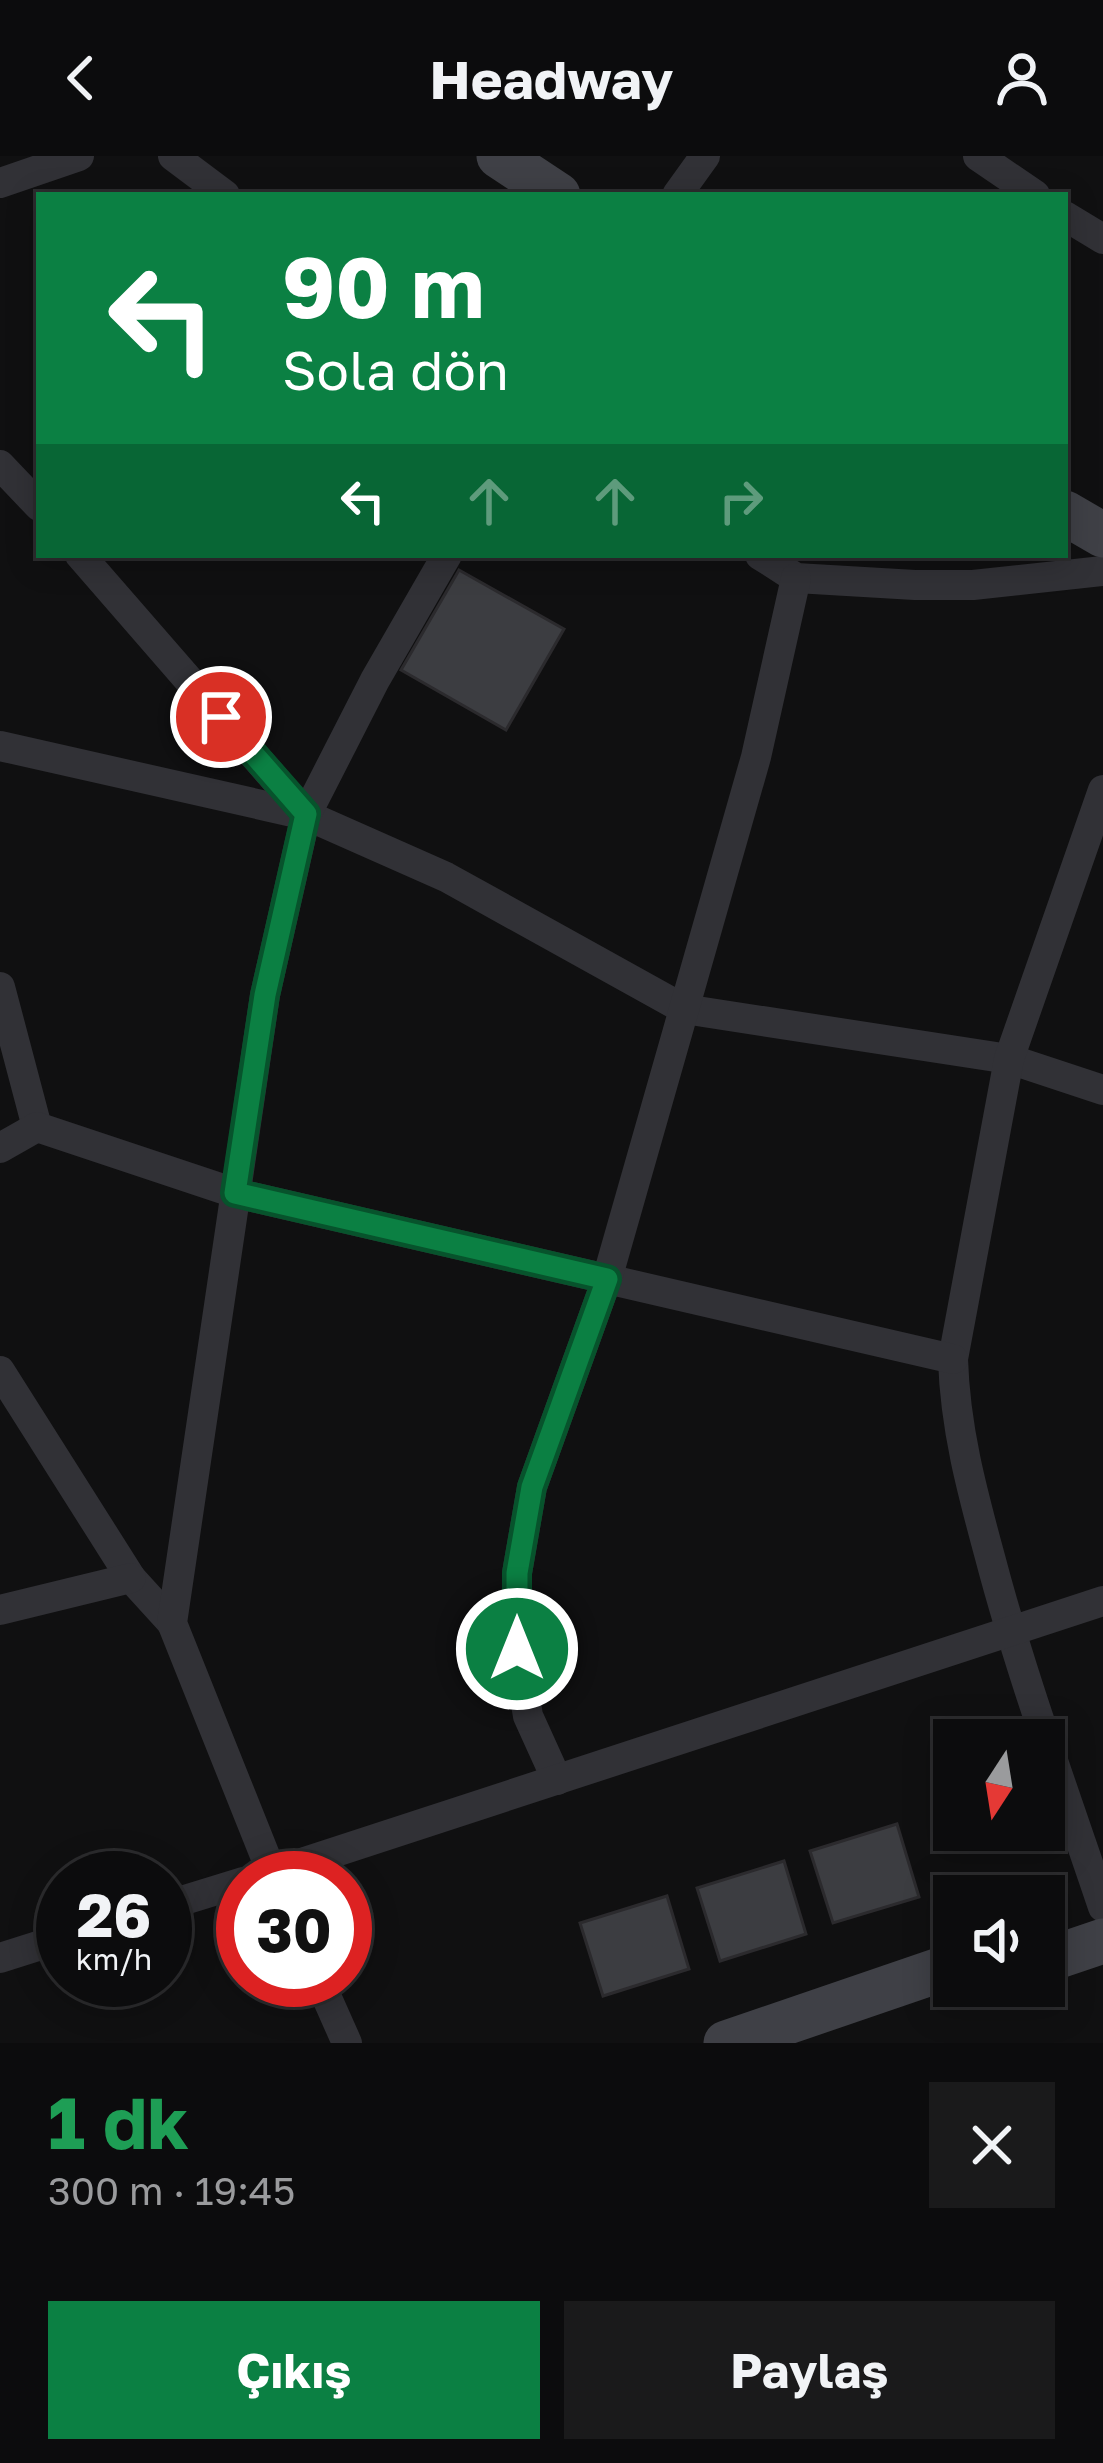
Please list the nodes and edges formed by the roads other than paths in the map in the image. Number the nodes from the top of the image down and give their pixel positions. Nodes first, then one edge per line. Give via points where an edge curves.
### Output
1 (79, 156) edge
2 (173, 156) edge
3 (499, 156) edge
4 (705, 156) edge
5 (978, 156) edge
6 (0, 183) edge
7 (221, 192) edge
8 (553, 192) edge
9 (679, 192) edge
10 (1031, 192) edge
11 (1068, 218) edge
12 (1103, 239) edge
13 (0, 465) edge
14 (36, 503) edge
15 (1068, 515) edge
16 (1103, 535) edge
17 (83, 558) edge
18 (445, 558) edge
19 (765, 558) edge
20 (1103, 571) edge
21 (796, 578) junction
22 (0, 746) edge
23 (1103, 790) edge
24 (306, 814) junction
25 (1094, 843) edge
26 (0, 987) edge
27 (685, 1009) junction
28 (1010, 1059) junction
29 (1103, 1090) edge
30 (37, 1127) junction
31 (0, 1148) edge
32 (235, 1193) junction
33 (607, 1279) junction
34 (953, 1359) junction
35 (0, 1371) edge
36 (130, 1578) junction
37 (1103, 1601) edge
38 (0, 1610) edge
39 (172, 1624) junction
40 (1010, 1631) junction
41 (557, 1780) junction
42 (252, 1851) edge
43 (343, 1851) edge
44 (1103, 1911) edge
45 (1065, 1926) edge
46 (1103, 1941) edge
47 (36, 1947) edge
48 (1065, 1954) edge
49 (0, 1958) edge
50 (933, 1973) edge
51 (933, 2000) edge
52 (331, 2007) edge
53 (347, 2043) edge
54 (726, 2043) edge
55 (808, 2043) edge

1 - 6 street
2 - 7 street
3 - 8 main road
4 - 9 street
5 - 10 street
11 - 12 street
13 - 14 street
15 - 16 main road
17 - 24 street
18 - 24 street
19 - 21 street
20 - 21 street via 973,585
21 - 27 street
22 - 24 street
23 - 25 street
24 - 27 street via 446,877
24 - 32 street via 265,995
25 - 28 street
26 - 30 street
27 - 28 street
27 - 33 street
28 - 29 street
28 - 34 street
30 - 31 street
30 - 32 street
32 - 33 street
32 - 39 street
33 - 34 street
33 - 41 street via 532,1487 517,1573 528,1716
34 - 40 street via 964,1463
35 - 36 street
36 - 38 street
36 - 39 street
37 - 40 street
39 - 42 street
40 - 41 street
40 - 44 street
41 - 43 street
44 - 45 main road
46 - 48 main road
47 - 49 street
50 - 54 main road
51 - 55 main road
52 - 53 street

